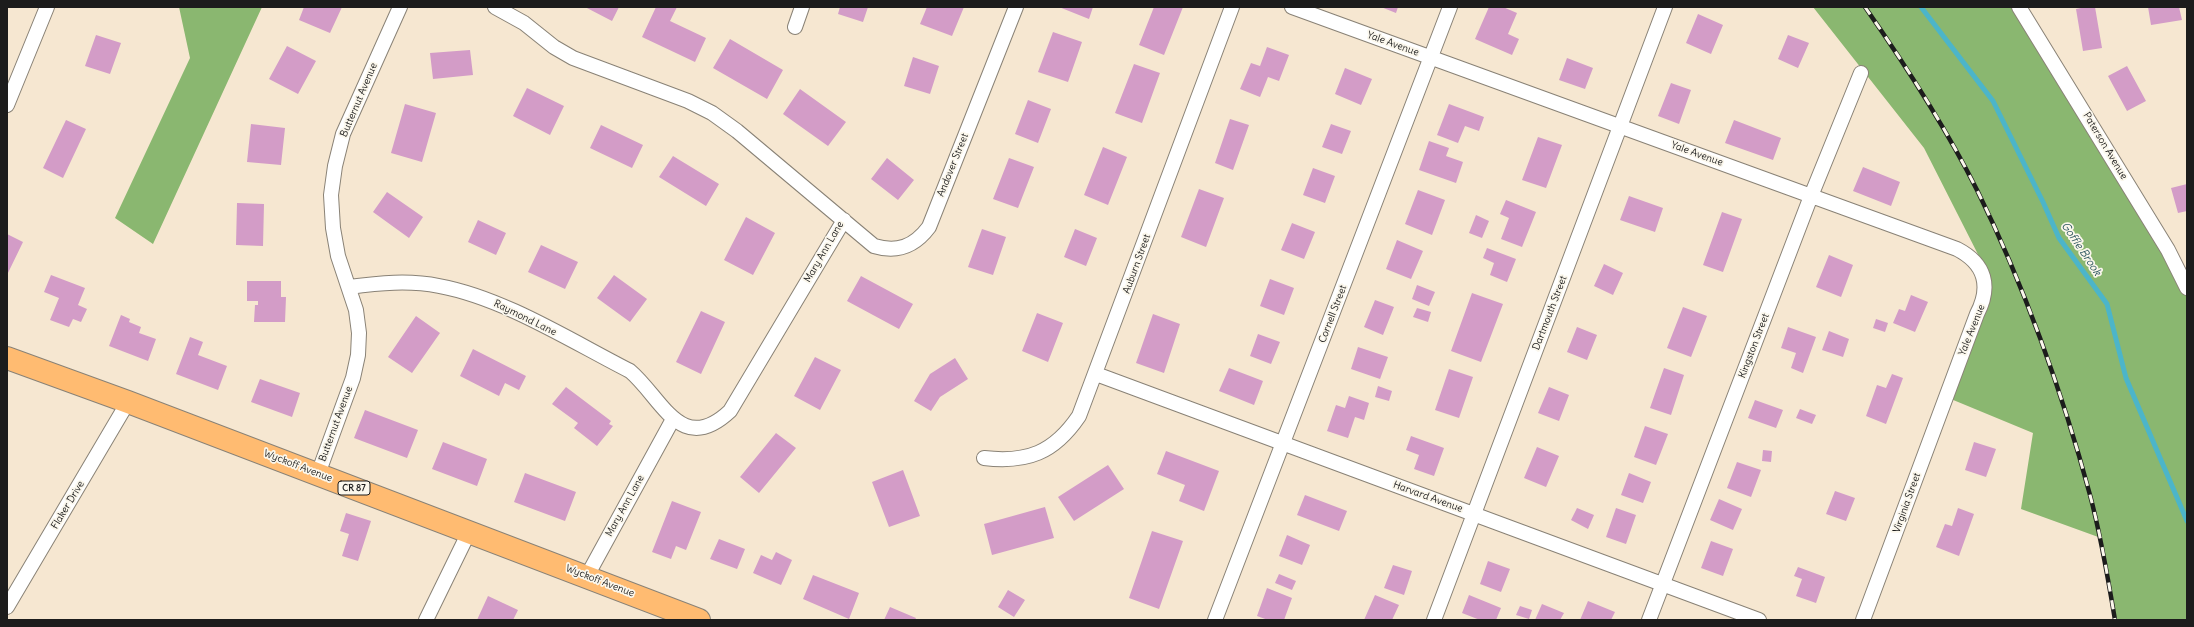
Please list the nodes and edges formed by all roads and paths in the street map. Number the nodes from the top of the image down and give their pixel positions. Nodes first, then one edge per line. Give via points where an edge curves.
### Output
1 (47, 7) edge
2 (400, 7) edge
3 (495, 7) edge
4 (802, 7) edge
5 (1016, 7) edge
6 (1232, 7) edge
7 (1292, 7) edge
8 (1450, 7) edge
9 (1665, 7) edge
10 (2019, 7) edge
11 (795, 27) dead end
12 (1431, 58) junction
13 (1861, 73) dead end
14 (7, 105) edge
15 (1620, 126) junction
16 (1811, 196) junction
17 (844, 220) junction
18 (349, 287) junction
19 (2187, 288) edge
20 (7, 358) edge
21 (1096, 374) junction
22 (1950, 385) joint
23 (128, 402) junction
24 (673, 419) junction
25 (1283, 444) junction
26 (984, 458) dead end
27 (318, 474) junction
28 (1474, 514) junction
29 (469, 532) junction
30 (587, 576) junction
31 (1662, 584) junction
32 (7, 607) edge
33 (426, 620) edge
34 (699, 620) edge
35 (1215, 620) edge
36 (1434, 620) edge
37 (1649, 620) edge
38 (1759, 620) edge
39 (1863, 620) edge

1 - 14 street
2 - 18 street, Butternut Avenue via 343,134 335,166 331,195 333,228 338,256
3 - 17 street, Mary Ann Lane via 524,23 554,47 573,58 688,101 712,113 738,131
4 - 11 street
5 - 17 street, Andover Street via 929,227 921,238 898,249 885,249 874,246
6 - 21 street, Auburn Street
7 - 12 street, Yale Avenue
8 - 12 street, Cornell Street
9 - 15 street, Dartmouth Street
10 - 19 street, Paterson Avenue via 2168,250
12 - 15 street, Yale Avenue
12 - 25 street, Cornell Street
13 - 16 street, Kingston Street
15 - 16 street, Yale Avenue
15 - 28 street, Dartmouth Street
16 - 22 street, Yale Avenue via 1957,249 1976,263 1983,275 1983,302
16 - 31 street, Kingston Street
17 - 24 street, Mary Ann Lane via 730,411 721,420 697,427 684,425
18 - 24 street, Raymond Lane via 377,283 438,286 497,303 630,371 642,381
18 - 27 street, Butternut Avenue via 356,310 358,355 353,378
20 - 23 main road, Wyckoff Avenue / CR 87
21 - 25 street, Harvard Avenue
21 - 26 street, Auburn Street via 1079,416 1069,431 1055,444 1024,458 1007,461
22 - 39 street, Virginia Street
23 - 27 main road, Wyckoff Avenue / CR 87
23 - 32 street, Flaker Drive
24 - 30 street, Mary Ann Lane
25 - 28 street, Harvard Avenue
25 - 35 street, Cornell Street
27 - 29 main road, Wyckoff Avenue / CR 87
28 - 31 street, Harvard Avenue
28 - 36 street, Dartmouth Street
29 - 30 main road, Wyckoff Avenue / CR 87
29 - 33 street
30 - 34 main road, Wyckoff Avenue / CR 87
31 - 37 street, Kingston Street
31 - 38 street, Harvard Avenue

